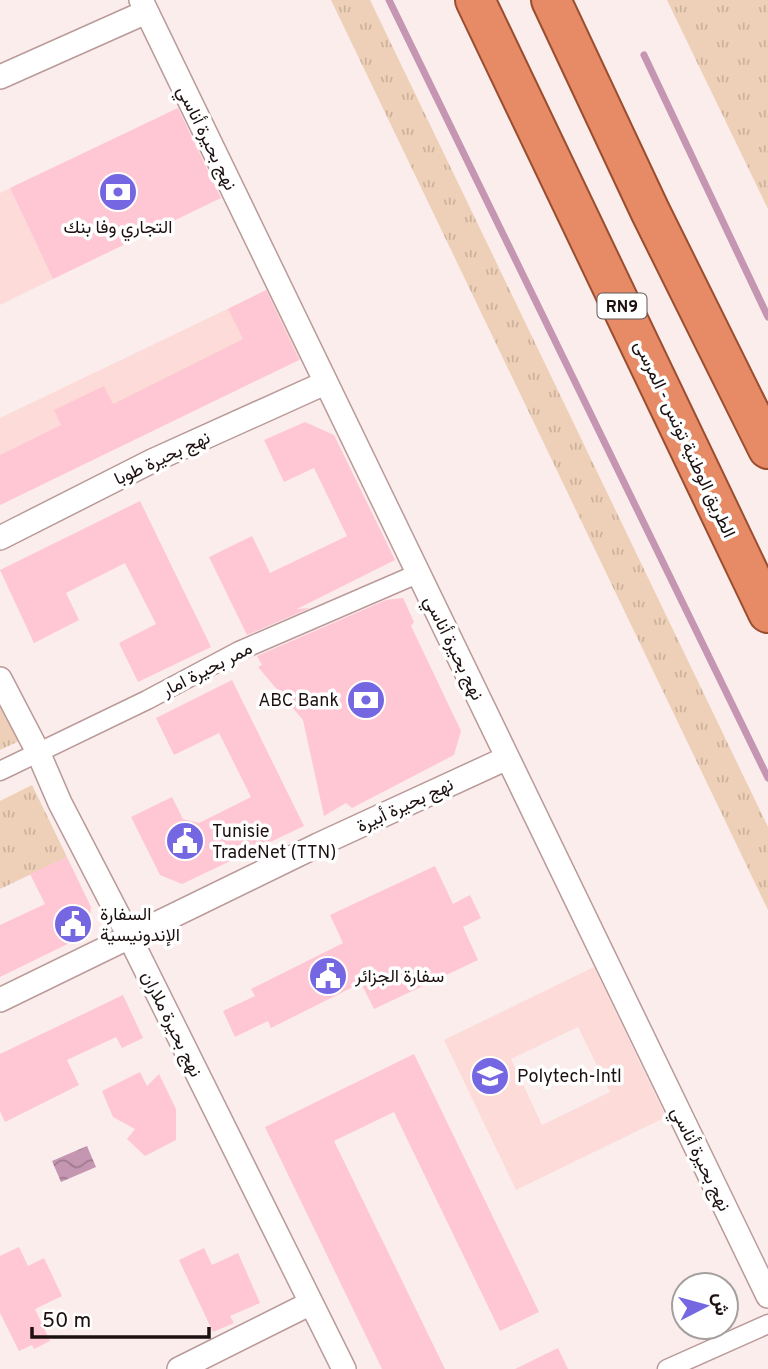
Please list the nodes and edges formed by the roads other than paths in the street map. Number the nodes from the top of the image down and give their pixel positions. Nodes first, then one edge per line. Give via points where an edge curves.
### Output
1 (475, 0) edge
2 (551, 0) edge
3 (143, 6) edge
4 (0, 77) edge
5 (325, 383) junction
6 (768, 449) edge
7 (0, 538) edge
8 (417, 574) junction
9 (768, 613) edge
10 (0, 679) edge
11 (38, 752) junction
12 (508, 758) junction
13 (0, 771) edge
14 (130, 938) junction
15 (0, 1000) edge
16 (768, 1296) edge
17 (311, 1303) junction
18 (768, 1324) edge
19 (179, 1369) edge
20 (344, 1369) edge
21 (667, 1369) edge

1 - 9 highway, الطريق الوطنية تونس - المرسى / RN9
2 - 6 highway
3 - 4 street
3 - 5 street, نهج بحيرة أناسي
5 - 7 street, نهج بحيرة طوبا via 152,461
5 - 8 street, نهج بحيرة أناسي
8 - 11 street, ممر بحيرة امار via 239,651
8 - 12 street, نهج بحيرة أناسي
10 - 11 street, نهج بحيرة ملاران
11 - 13 street, ممر بحيرة امار
11 - 14 street, نهج بحيرة ملاران
12 - 14 street, نهج بحيرة أبيرة
12 - 16 street, نهج بحيرة أناسي
14 - 15 street, نهج بحيرة أبيرة
14 - 17 street, نهج بحيرة ملاران
17 - 19 street
17 - 20 street, نهج بحيرة ملاران
18 - 21 street

